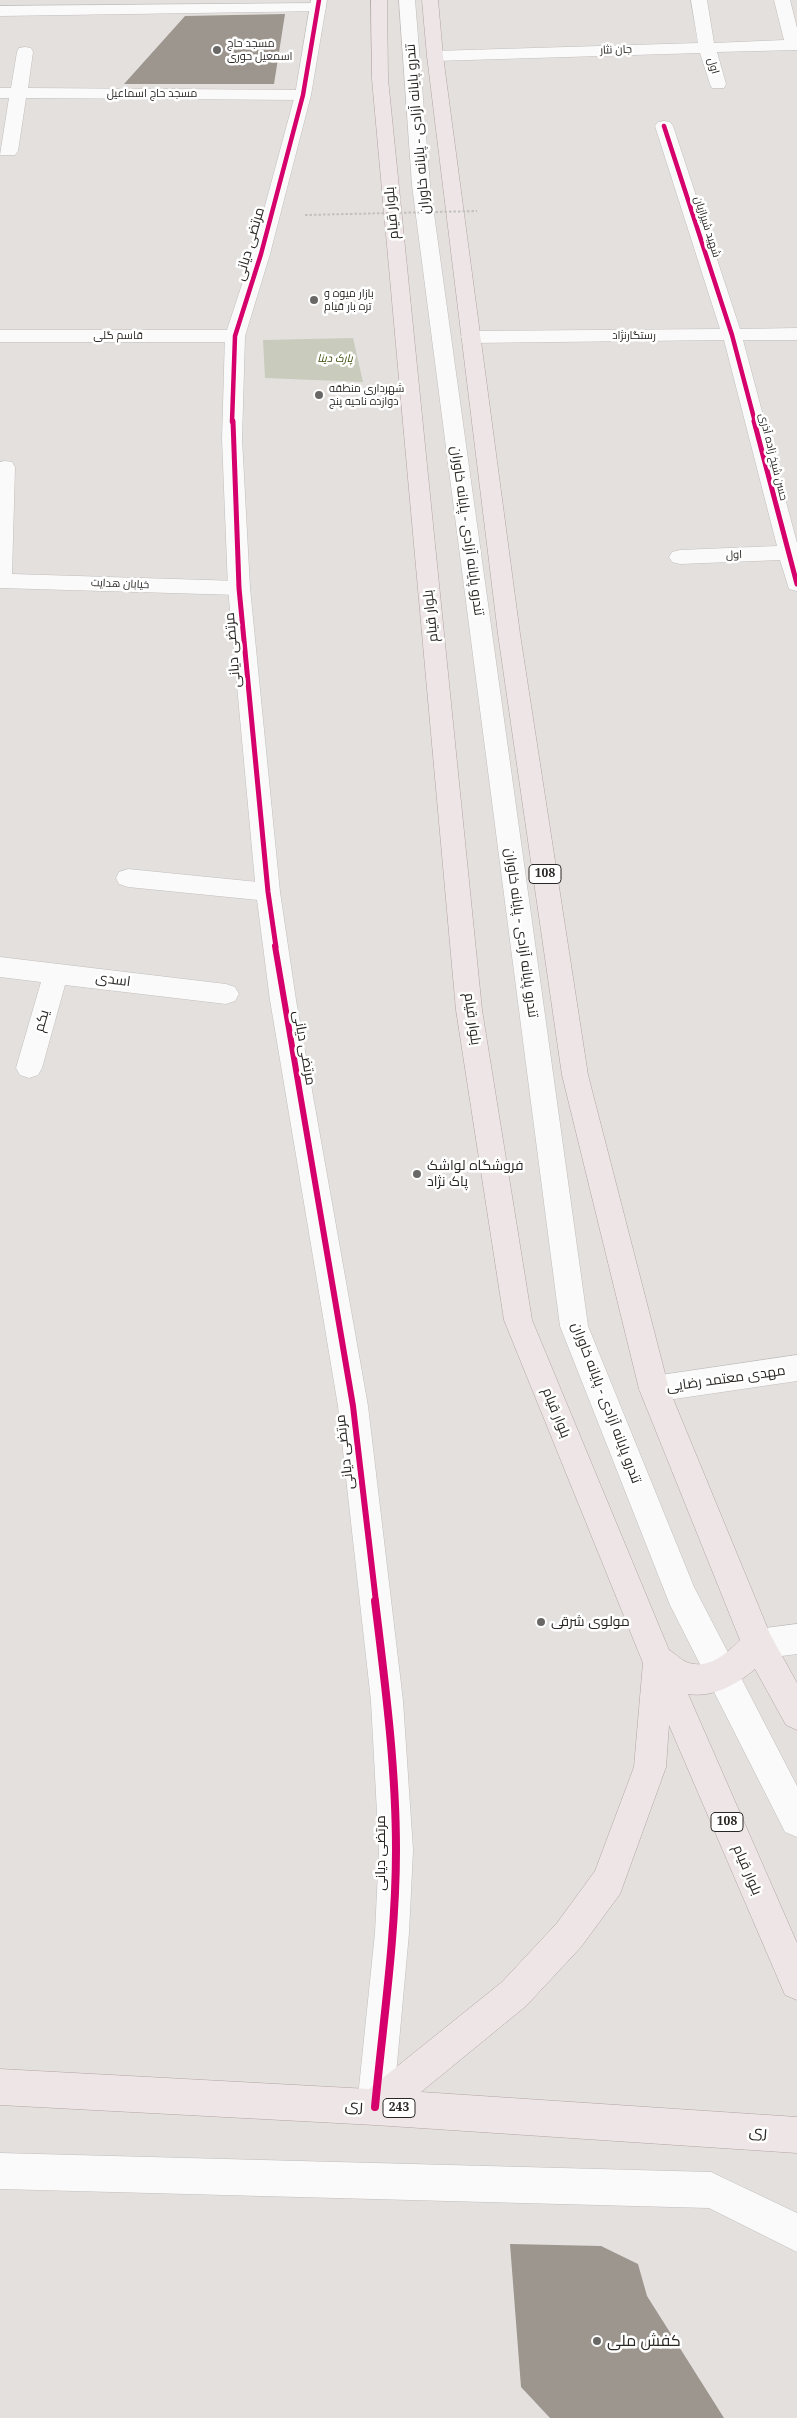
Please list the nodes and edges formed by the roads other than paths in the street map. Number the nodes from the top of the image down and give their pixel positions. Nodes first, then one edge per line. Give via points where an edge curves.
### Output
1 (379, 0) edge
2 (407, 0) edge
3 (430, 0) edge
4 (699, 0) edge
5 (782, 0) edge
6 (318, 4) edge
7 (0, 11) edge
8 (795, 45) edge
9 (707, 48) junction
10 (25, 52) dead end
11 (435, 56) junction
12 (718, 84) dead end
13 (0, 93) edge
14 (18, 93) junction
15 (303, 95) junction
16 (664, 126) dead end
17 (0, 150) edge
18 (797, 334) edge
19 (732, 335) junction
20 (0, 336) edge
21 (235, 336) junction
22 (471, 337) junction
23 (6, 467) dead end
24 (788, 553) junction
25 (680, 557) dead end
26 (0, 581) edge
27 (797, 584) edge
28 (239, 588) junction
29 (128, 878) dead end
30 (268, 892) junction
31 (0, 966) edge
32 (56, 974) junction
33 (226, 994) dead end
34 (29, 1068) dead end
35 (797, 1368) edge
36 (654, 1390) junction
37 (797, 1639) edge
38 (758, 1644) junction
39 (658, 1661) junction
40 (797, 1714) edge
41 (797, 1820) edge
42 (797, 1983) edge
43 (0, 2087) edge
44 (376, 2107) junction
45 (797, 2134) edge
46 (0, 2172) edge
47 (797, 2233) edge

1 - 39 main road, بلوار قیام / 108 via 380,79 469,1010 518,1320
2 - 41 street, تندرو پایانه آزادی - پایانه خاوران via 421,185 574,1326 681,1595
3 - 11 main road, 108
4 - 9 street, اول
5 - 8 street
6 - 7 street
6 - 15 street, مرتضی دیانی
8 - 9 street, جان نثار
9 - 11 street, جان نثار
9 - 12 street, اول
10 - 14 street
11 - 22 main road, 108
13 - 14 street, مسجد حاج اسماعیل
14 - 15 street, مسجد حاج اسماعیل
14 - 17 street via 9,150
15 - 21 street, مرتضی دیانی via 261,254
16 - 19 street, شهید شیرازیان
18 - 19 street, رستگارنژاد
19 - 22 street, رستگارنژاد
19 - 24 street, حسن شیخ زاده آذری
20 - 21 street, قاسم گلی
21 - 28 street, مرتضی دیانی via 232,439
22 - 36 main road, 108 via 509,634 575,1075
23 - 26 street
24 - 25 street, اول
24 - 27 street, حسن شیخ زاده آذری
26 - 28 street, خیابان‌ هدایت
28 - 30 street, مرتضی دیانی
29 - 30 street
30 - 44 street, مرتضی دیانی via 353,1406 386,1701 396,1850
31 - 32 street, اسدی
32 - 33 street, اسدی
32 - 34 street, یکم
35 - 36 street, مهدی معتمد رضایی
36 - 38 main road, 108
37 - 38 street
38 - 39 main road via 737,1665 714,1678 684,1678
38 - 40 main road, 108
39 - 42 main road, بلوار قیام / 108
39 - 44 main road via 650,1767 608,1882 569,1935 514,1994
43 - 44 main road, ری / 243
44 - 45 main road, ری / 243
46 - 47 street via 711,2190

